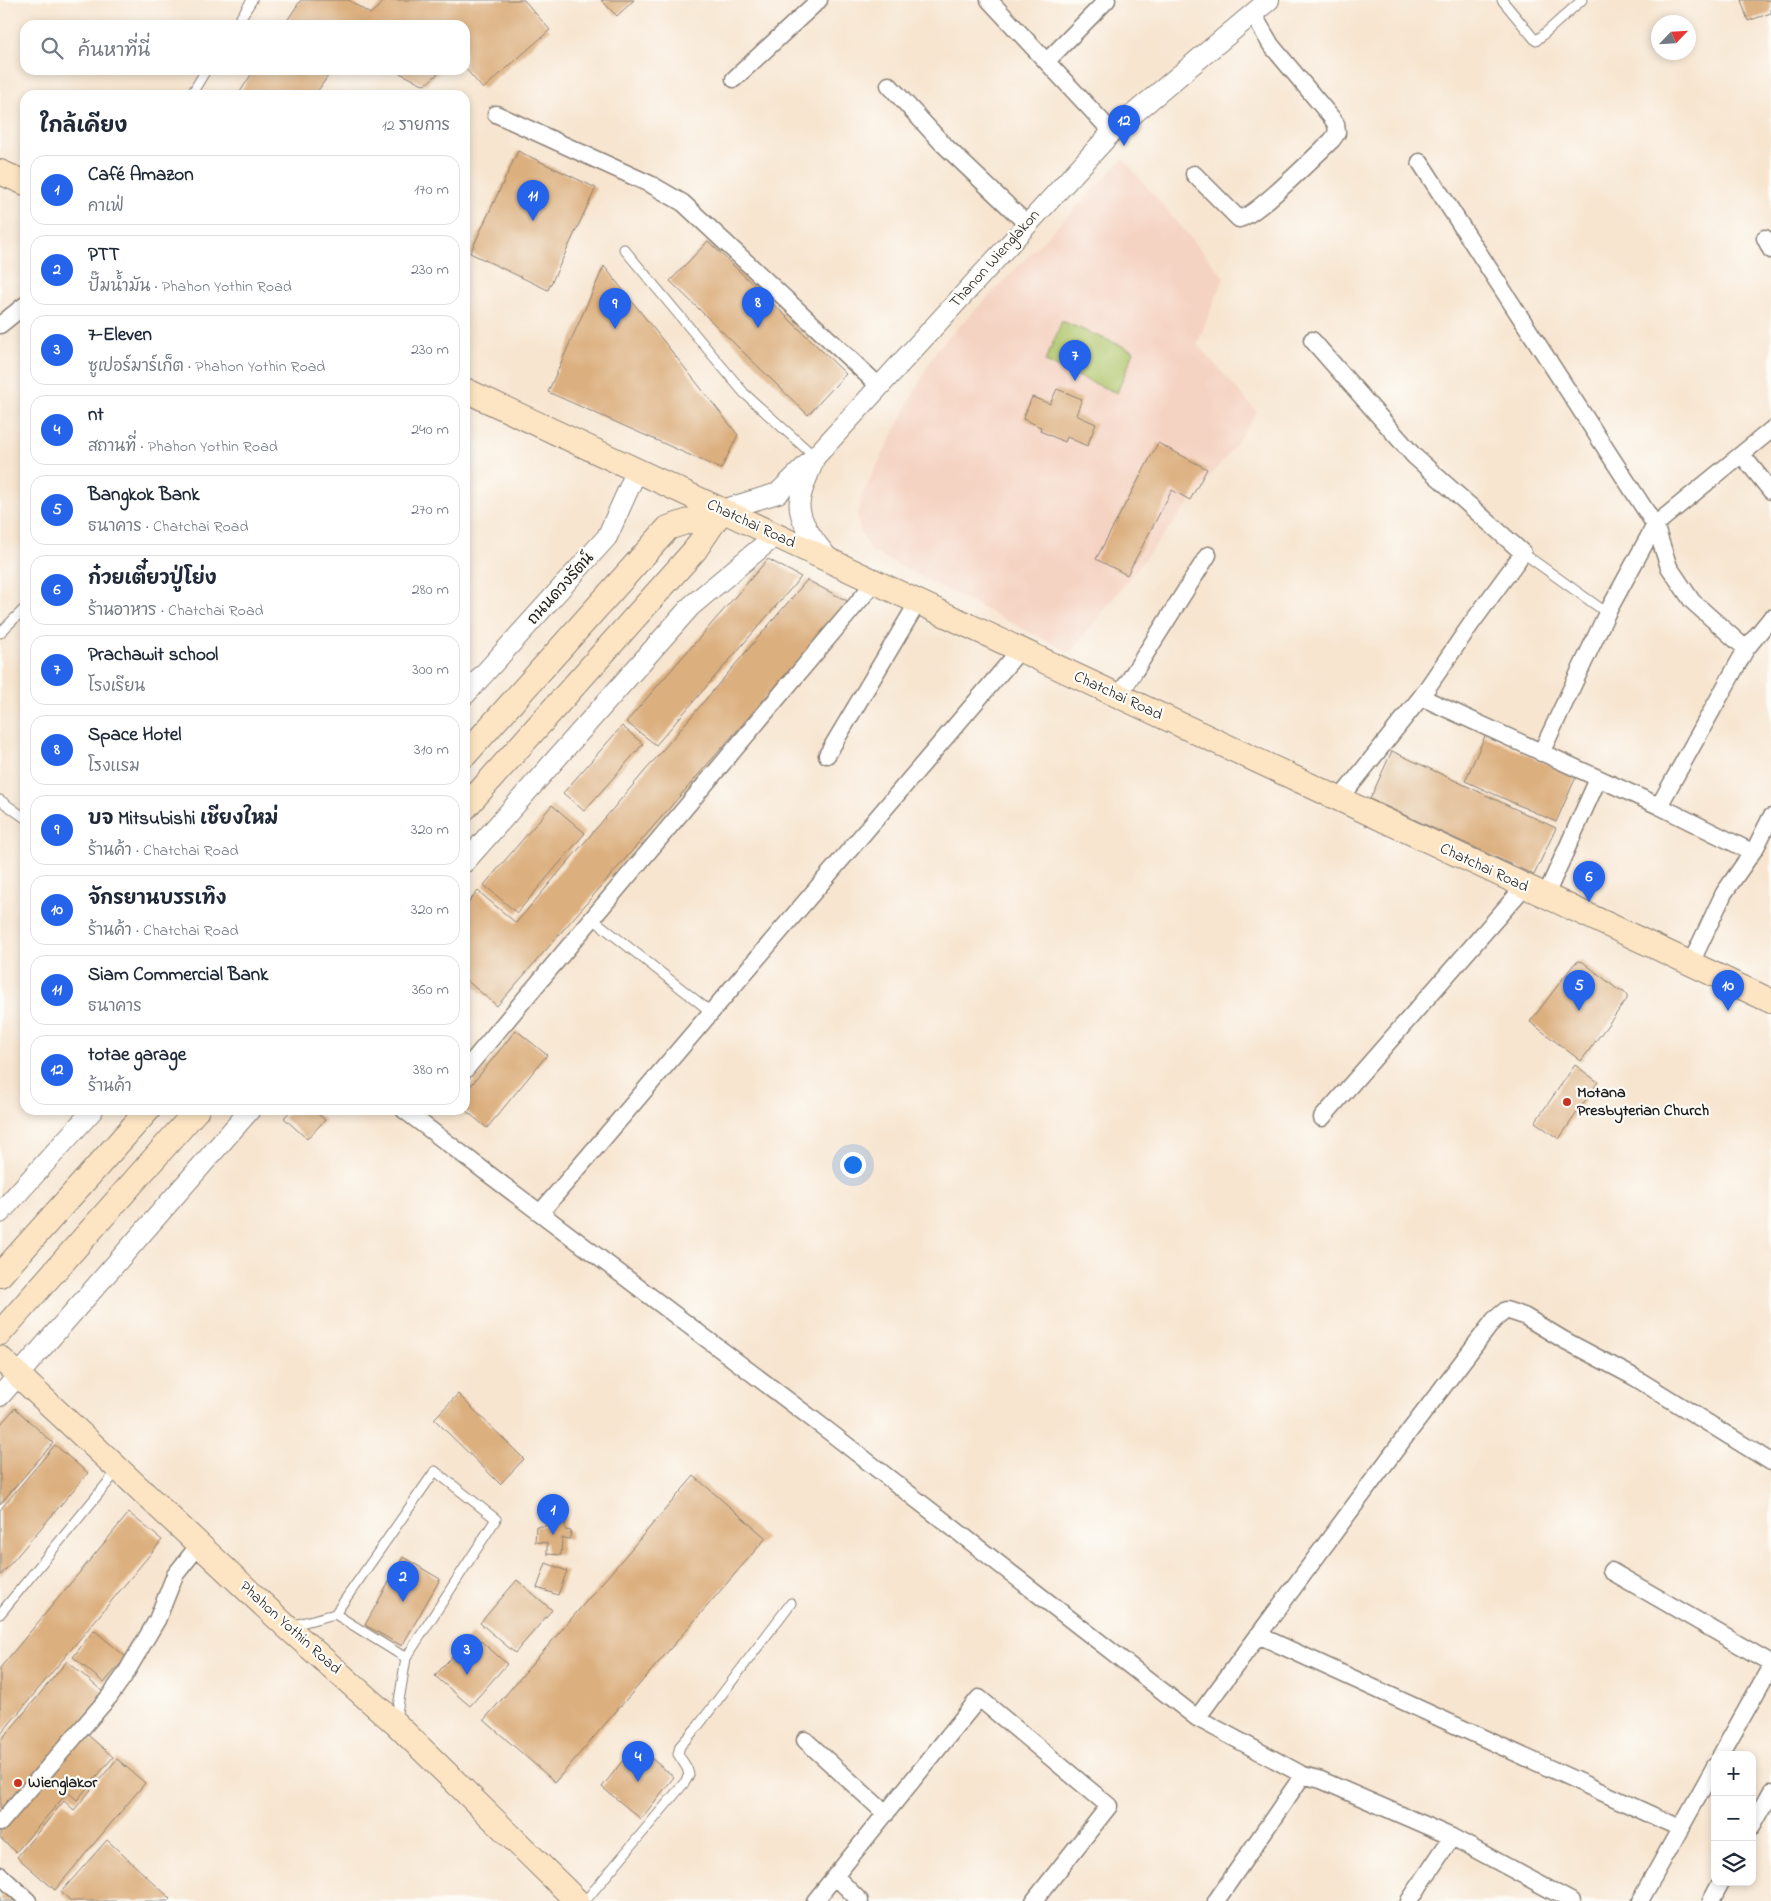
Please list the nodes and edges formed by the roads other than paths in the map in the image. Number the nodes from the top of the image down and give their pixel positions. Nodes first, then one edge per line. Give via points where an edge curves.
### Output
1 (252, 0) edge
2 (819, 0) edge
3 (990, 0) edge
4 (1108, 0) edge
5 (1270, 0) edge
6 (1502, 0) edge
7 (1582, 0) edge
8 (1253, 14) junction
9 (239, 20) edge
10 (1047, 60) junction
11 (203, 75) edge
12 (734, 79) dead end
13 (889, 84) dead end
14 (194, 90) edge
15 (496, 114) dead end
16 (1112, 132) junction
17 (1420, 162) dead end
18 (0, 172) edge
19 (1194, 174) dead end
20 (20, 181) edge
21 (1026, 224) junction
22 (624, 249) dead end
23 (20, 309) edge
24 (0, 325) edge
25 (1312, 340) dead end
26 (879, 386) junction
27 (470, 392) edge
28 (1771, 430) edge
29 (1742, 455) junction
30 (814, 457) junction
31 (637, 470) junction
32 (1771, 491) edge
33 (722, 510) junction
34 (1656, 525) junction
35 (776, 536) junction
36 (1523, 553) junction
37 (1208, 555) dead end
38 (830, 561) junction
39 (875, 582) junction
40 (918, 602) junction
41 (20, 613) edge
42 (1607, 613) junction
43 (1771, 618) edge
44 (0, 633) edge
45 (1020, 650) junction
46 (1746, 650) junction
47 (470, 689) edge
48 (1118, 696) junction
49 (1421, 697) junction
50 (470, 749) edge
51 (1541, 753) junction
52 (827, 755) dead end
53 (1598, 778) junction
54 (0, 800) edge
55 (1339, 800) junction
56 (470, 802) edge
57 (1659, 806) junction
58 (20, 814) edge
59 (1771, 818) edge
60 (1752, 852) junction
61 (470, 856) edge
62 (1524, 887) junction
63 (1545, 897) junction
64 (593, 918) junction
65 (1690, 965) junction
66 (1771, 1001) edge
67 (712, 1012) junction
68 (470, 1064) edge
69 (88, 1115) edge
70 (144, 1115) edge
71 (193, 1115) edge
72 (246, 1115) edge
73 (426, 1116) edge
74 (1322, 1118) dead end
75 (0, 1213) edge
76 (540, 1213) junction
77 (0, 1275) edge
78 (0, 1333) edge
79 (0, 1358) edge
80 (18, 1376) junction
81 (0, 1396) edge
82 (1771, 1462) edge
83 (118, 1470) junction
84 (199, 1545) junction
85 (1611, 1571) dead end
86 (791, 1603) dead end
87 (0, 1614) edge
88 (335, 1614) junction
89 (287, 1627) junction
90 (1258, 1635) junction
91 (406, 1658) junction
92 (1771, 1664) edge
93 (1197, 1718) junction
94 (395, 1722) junction
95 (805, 1740) dead end
96 (1723, 1751) edge
97 (1711, 1773) edge
98 (1303, 1774) junction
99 (1771, 1794) edge
100 (886, 1814) junction
101 (1756, 1820) edge
102 (0, 1824) edge
103 (1680, 1828) junction
104 (1452, 1837) junction
105 (0, 1875) edge
106 (835, 1876) junction
107 (1719, 1886) edge
108 (573, 1899) edge
109 (28, 1901) edge
110 (815, 1901) edge
111 (860, 1901) edge
112 (1034, 1901) edge
113 (1216, 1901) edge
114 (1409, 1901) edge
115 (1571, 1901) edge
116 (1640, 1901) edge
117 (1710, 1901) edge

1 - 9 lane
2 - 12 street
3 - 10 street
4 - 10 street
5 - 8 street, Thanon Wienglakon
6 - 7 lane via 1536,41
8 - 16 street, Thanon Wienglakon
8 - 19 street via 1271,45 1336,124 1337,133 1287,182 1243,218 1230,210
10 - 16 street
11 - 14 lane
13 - 21 street via 942,143
15 - 26 street via 652,185 683,203
16 - 21 street, Thanon Wienglakon
17 - 34 street
18 - 20 main road
21 - 26 street, Thanon Wienglakon
22 - 30 lane via 744,393
23 - 24 street
25 - 36 street via 1414,456
26 - 30 street, Thanon Wienglakon
27 - 31 main road, Chatchai Road
28 - 29 street
29 - 32 street
29 - 34 street
30 - 33 street, Thanon Wienglakon via 778,493
30 - 38 street via 799,501 803,522
31 - 33 main road, Chatchai Road
31 - 47 street, ถนนดวงรัตน์ via 607,537
33 - 35 main road, Chatchai Road
33 - 50 main road via 668,528
33 - 56 main road via 696,550
34 - 42 street
34 - 46 street via 1669,567 1692,601
35 - 38 main road, Chatchai Road
35 - 61 street via 691,606
36 - 42 lane
36 - 49 street
37 - 48 street
38 - 39 main road, Chatchai Road
39 - 40 main road, Chatchai Road
39 - 64 street
40 - 45 main road, Chatchai Road
40 - 52 street
41 - 44 lane
42 - 51 street
43 - 46 street
45 - 48 main road, Chatchai Road
45 - 67 street
46 - 57 street
48 - 55 main road, Chatchai Road
49 - 51 street
49 - 55 street
51 - 53 street
53 - 57 street
53 - 63 street
54 - 58 lane
55 - 62 main road, Chatchai Road
57 - 60 street
59 - 60 street
60 - 65 street via 1724,893
62 - 63 main road, Chatchai Road
62 - 74 street
63 - 65 main road, Chatchai Road
64 - 67 lane
64 - 68 street
65 - 66 main road, Chatchai Road
67 - 76 street
69 - 75 street
70 - 77 main road
71 - 78 main road
72 - 80 street
73 - 76 street
76 - 93 street via 831,1432
79 - 80 main road, Phahon Yothin Road
80 - 81 street
80 - 83 main road, Phahon Yothin Road
82 - 90 street via 1634,1377 1524,1316 1506,1310 1494,1320
83 - 84 main road, Phahon Yothin Road
83 - 87 lane
84 - 89 main road, Phahon Yothin Road
84 - 102 street via 175,1575 158,1620 124,1676
85 - 92 street
86 - 108 lane via 680,1746 678,1754 689,1775 685,1782
88 - 89 lane
88 - 91 lane
88 - 91 lane via 435,1471 496,1519
89 - 94 main road, Phahon Yothin Road
90 - 93 street
90 - 103 street
91 - 94 lane
92 - 96 street
93 - 98 street
94 - 108 main road, Phahon Yothin Road
95 - 100 street
97 - 103 street
98 - 104 street
98 - 113 street
99 - 101 street
100 - 106 street
100 - 112 street via 979,1698 1108,1806
103 - 116 street
104 - 114 street
104 - 115 street
105 - 109 street
106 - 110 street
106 - 111 street
107 - 117 street

